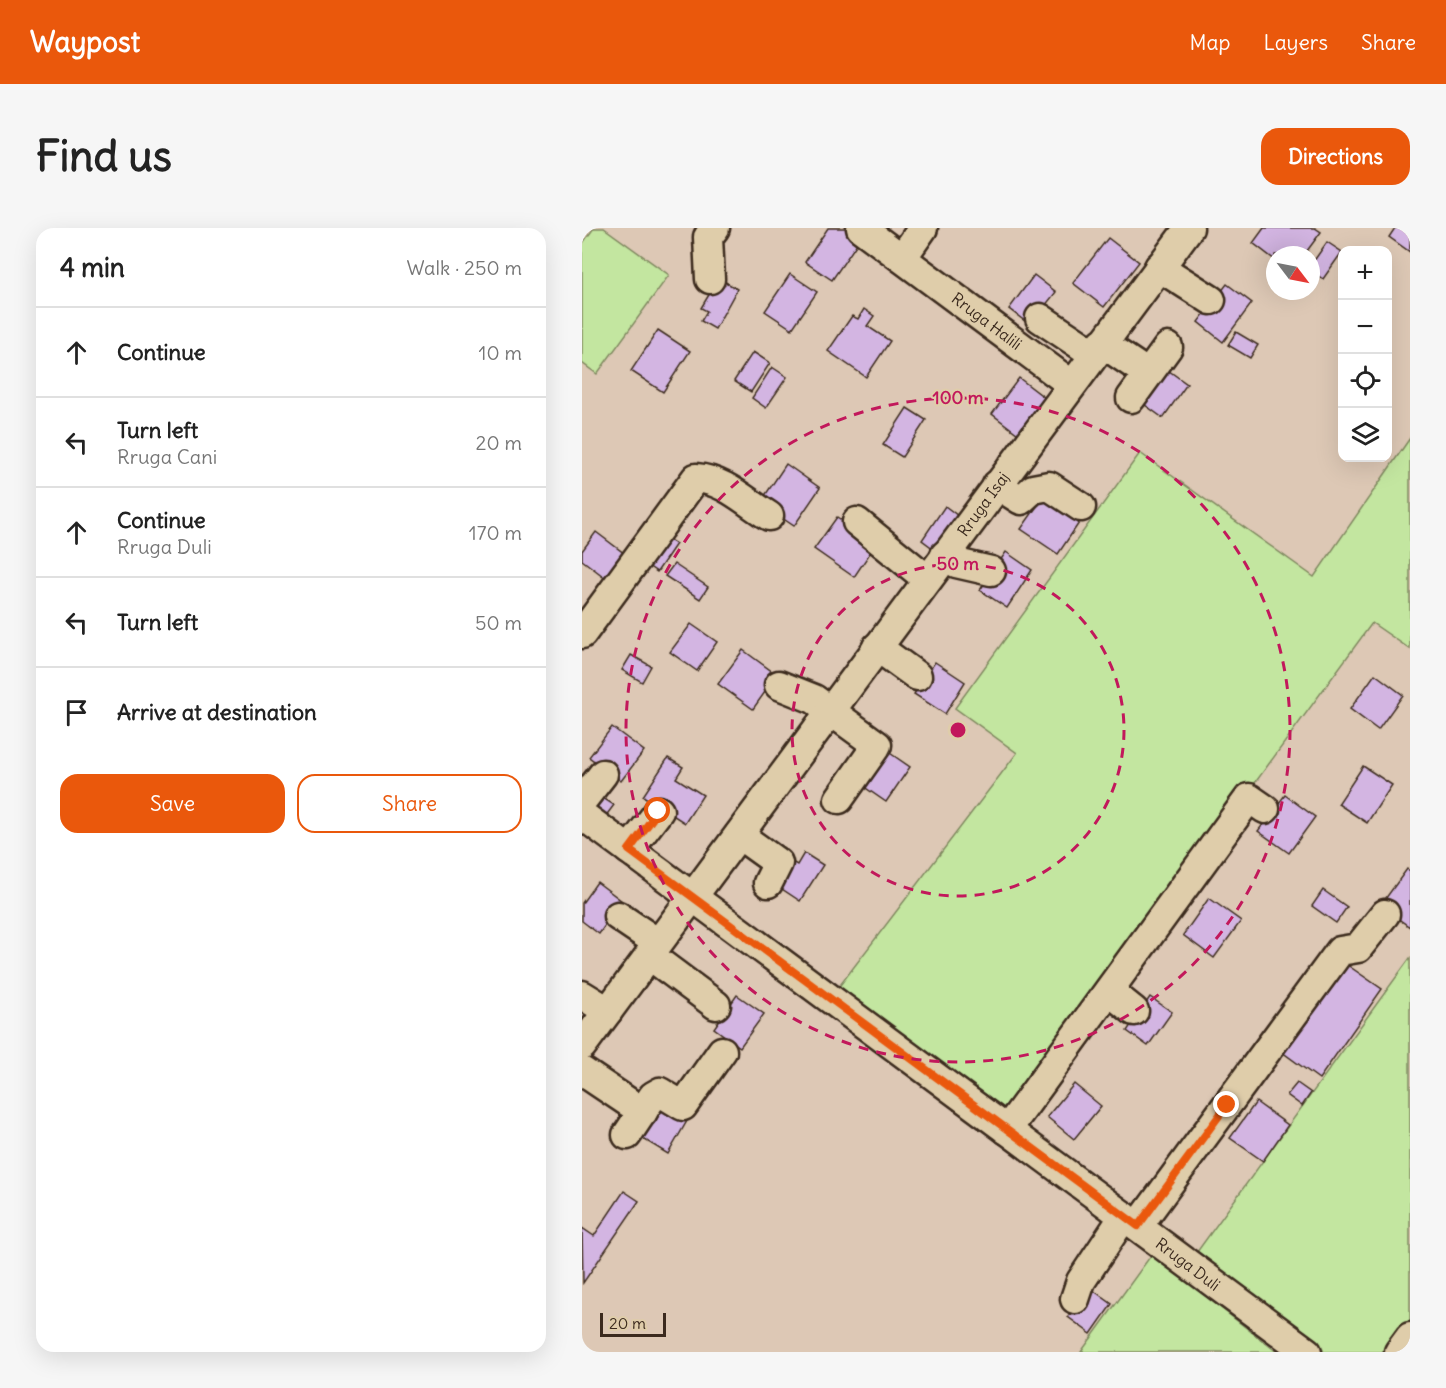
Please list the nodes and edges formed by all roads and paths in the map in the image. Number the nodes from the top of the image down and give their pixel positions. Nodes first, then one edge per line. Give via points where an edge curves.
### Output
1 (715, 228) edge
2 (861, 228) edge
3 (923, 228) edge
4 (1189, 228) edge
5 (902, 258) junction
6 (1159, 267) junction
7 (710, 279) dead end
8 (1210, 300) dead end
9 (1040, 318) dead end
10 (1168, 347) dead end
11 (1098, 349) junction
12 (1148, 374) junction
13 (1071, 384) junction
14 (1131, 398) dead end
15 (997, 485) junction
16 (1081, 507) dead end
17 (769, 516) dead end
18 (856, 522) dead end
19 (945, 555) junction
20 (991, 571) dead end
21 (927, 579) junction
22 (582, 634) edge
23 (877, 647) junction
24 (917, 676) dead end
25 (778, 685) dead end
26 (830, 711) junction
27 (603, 774) dead end
28 (839, 799) dead end
29 (1265, 809) dead end
30 (658, 811) dead end
31 (584, 817) edge
32 (739, 835) junction
33 (629, 850) junction
34 (768, 884) dead end
35 (693, 897) junction
36 (1191, 914) dead end
37 (1385, 914) dead end
38 (618, 916) dead end
39 (1159, 922) junction
40 (654, 950) junction
41 (1109, 991) junction
42 (582, 996) edge
43 (716, 1005) dead end
44 (608, 1011) junction
45 (1134, 1011) dead end
46 (582, 1046) edge
47 (722, 1051) dead end
48 (582, 1071) edge
49 (643, 1112) junction
50 (1007, 1130) junction
51 (627, 1135) dead end
52 (1131, 1221) junction
53 (1075, 1299) dead end
54 (1410, 1337) edge
55 (1307, 1352) edge
56 (1399, 1352) edge

1 - 7 street via 708,237
2 - 5 street, Rruga Halili
3 - 5 street
4 - 6 street, Rruga Isaj
5 - 13 street, Rruga Halili
6 - 8 street
6 - 11 street, Rruga Isaj
9 - 11 street
10 - 12 street
11 - 12 street
11 - 13 street, Rruga Isaj
12 - 14 street
13 - 15 street, Rruga Isaj
15 - 16 street via 1021,500 1034,489 1049,486
15 - 19 street, Rruga Isaj
17 - 22 street via 722,485 696,478
18 - 21 street
19 - 20 street via 956,563
19 - 21 street, Rruga Isaj
21 - 23 street, Rruga Isaj
23 - 24 street
23 - 26 street, Rruga Isaj
25 - 26 street via 814,699
26 - 28 street via 877,745
26 - 32 street, Rruga Isaj
27 - 31 street
29 - 39 street via 1249,798
30 - 33 street
31 - 33 street, Rruga Duli
32 - 34 street via 778,863
32 - 35 street, Rruga Isaj
33 - 35 street, Rruga Duli
35 - 40 street, Rruga Isaj
35 - 50 street, Rruga Duli
36 - 39 street via 1184,908 1169,930
37 - 52 street via 1358,948 1340,951 1237,1114
38 - 40 street
39 - 41 street
40 - 43 street
40 - 44 street, Rruga Isaj
41 - 45 street
41 - 50 street via 1050,1089
42 - 44 street
44 - 46 street, Rruga Isaj
47 - 49 street via 683,1106 660,1092
48 - 49 street
49 - 51 street
50 - 52 street, Rruga Duli
52 - 53 street via 1081,1281
52 - 55 street, Rruga Duli
54 - 56 street

